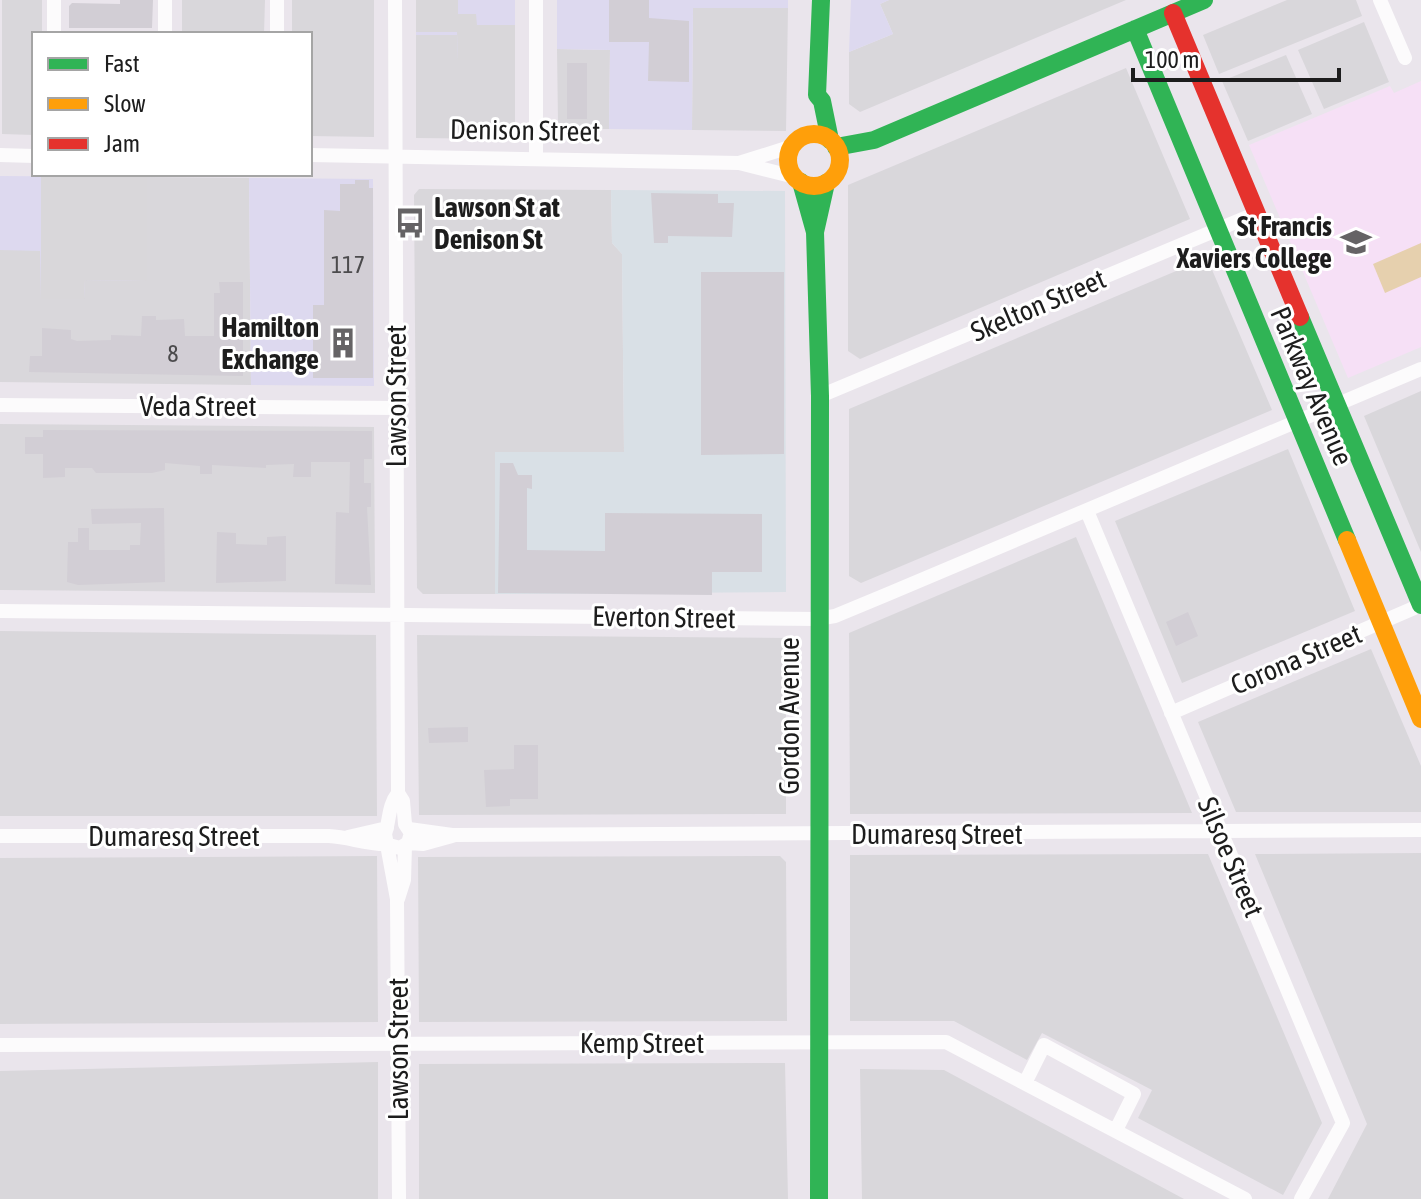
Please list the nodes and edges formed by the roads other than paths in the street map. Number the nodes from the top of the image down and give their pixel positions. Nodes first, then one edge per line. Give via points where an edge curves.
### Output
1 (54, 0) edge
2 (165, 0) edge
3 (277, 0) edge
4 (395, 0) edge
5 (536, 0) edge
6 (1204, 0) edge
7 (1380, 0) edge
8 (820, 3) edge
9 (1170, 6) edge
10 (1135, 29) junction
11 (54, 32) edge
12 (165, 32) edge
13 (277, 32) edge
14 (1405, 58) dead end
15 (817, 95) junction
16 (800, 141) junction
17 (871, 141) junction
18 (833, 144) junction
19 (0, 155) edge
20 (312, 155) edge
21 (395, 155) junction
22 (32, 156) edge
23 (536, 159) junction
24 (739, 163) junction
25 (839, 167) junction
26 (798, 180) junction
27 (826, 183) junction
28 (1257, 213) junction
29 (1217, 230) junction
30 (815, 232) junction
31 (1421, 369) edge
32 (820, 396) junction
33 (0, 405) edge
34 (1338, 405) junction
35 (396, 408) junction
36 (1296, 422) junction
37 (1087, 511) junction
38 (1421, 605) edge
39 (0, 611) edge
40 (397, 614) junction
41 (817, 619) junction
42 (1380, 622) junction
43 (1171, 713) junction
44 (1421, 719) edge
45 (398, 793) junction
46 (388, 827) junction
47 (1421, 830) edge
48 (1220, 832) junction
49 (818, 834) junction
50 (0, 836) edge
51 (407, 836) junction
52 (348, 837) junction
53 (388, 844) junction
54 (397, 899) junction
55 (820, 1041) junction
56 (398, 1044) junction
57 (0, 1045) edge
58 (1026, 1081) junction
59 (1116, 1130) junction
60 (399, 1199) edge
61 (819, 1199) edge
62 (1245, 1199) edge
63 (1301, 1199) edge

1 - 11 street
2 - 12 street
3 - 13 street
4 - 21 street, Lawson Street
5 - 23 street
6 - 9 main road
7 - 14 street
8 - 15 main road
9 - 10 main road
9 - 28 main road, Parkway Avenue
10 - 17 main road
10 - 29 main road, Parkway Avenue
15 - 16 main road
15 - 18 main road
16 - 18 main road
16 - 24 street, Denison Street
16 - 26 main road via 789,164
17 - 18 main road
17 - 25 main road
18 - 25 main road
19 - 22 street
20 - 21 street, Denison Street
21 - 23 street, Denison Street
21 - 35 street, Lawson Street
23 - 24 street, Denison Street
24 - 26 street, Denison Street
25 - 27 main road
26 - 27 main road via 813,186
26 - 30 main road, Gordon Avenue
27 - 30 main road, Gordon Avenue
28 - 29 street, Skelton Street
28 - 34 main road, Parkway Avenue
29 - 32 street, Skelton Street
29 - 36 main road, Parkway Avenue
30 - 32 main road, Gordon Avenue
31 - 34 street, Everton Street
32 - 41 main road, Gordon Avenue
33 - 35 street, Veda Street
34 - 36 street, Everton Street
34 - 38 main road, Parkway Avenue
35 - 40 street, Lawson Street
36 - 37 street, Everton Street
36 - 42 main road, Parkway Avenue
37 - 41 street, Everton Street
37 - 43 street, Silsoe Street
38 - 42 street, Corona Street
39 - 40 street, Everton Street
40 - 41 street, Everton Street
40 - 45 street, Lawson Street
41 - 49 main road, Gordon Avenue
42 - 43 street, Corona Street
42 - 44 main road, Parkway Avenue
43 - 48 street, Silsoe Street
45 - 46 street, Lawson Street via 390,804
45 - 51 street, Lawson Street
46 - 51 street, Dumaresq Street via 398,822
46 - 52 street, Dumaresq Street
46 - 53 street, Lawson Street
47 - 48 street, Dumaresq Street
48 - 49 street, Dumaresq Street
48 - 63 street, Silsoe Street via 1343,1123
49 - 51 street, Dumaresq Street
49 - 55 main road, Gordon Avenue
50 - 52 street, Dumaresq Street
51 - 53 street, Dumaresq Street via 396,848
51 - 54 street, Lawson Street
52 - 53 street, Dumaresq Street via 362,844
53 - 54 street, Lawson Street
54 - 56 street, Lawson Street
55 - 56 street, Kemp Street
55 - 58 street, Kemp Street via 946,1042
55 - 61 main road, Gordon Avenue
56 - 57 street, Kemp Street
56 - 60 street, Lawson Street
58 - 59 street, Kemp Street
58 - 59 street via 1044,1045 1134,1094
59 - 62 street, Kemp Street

